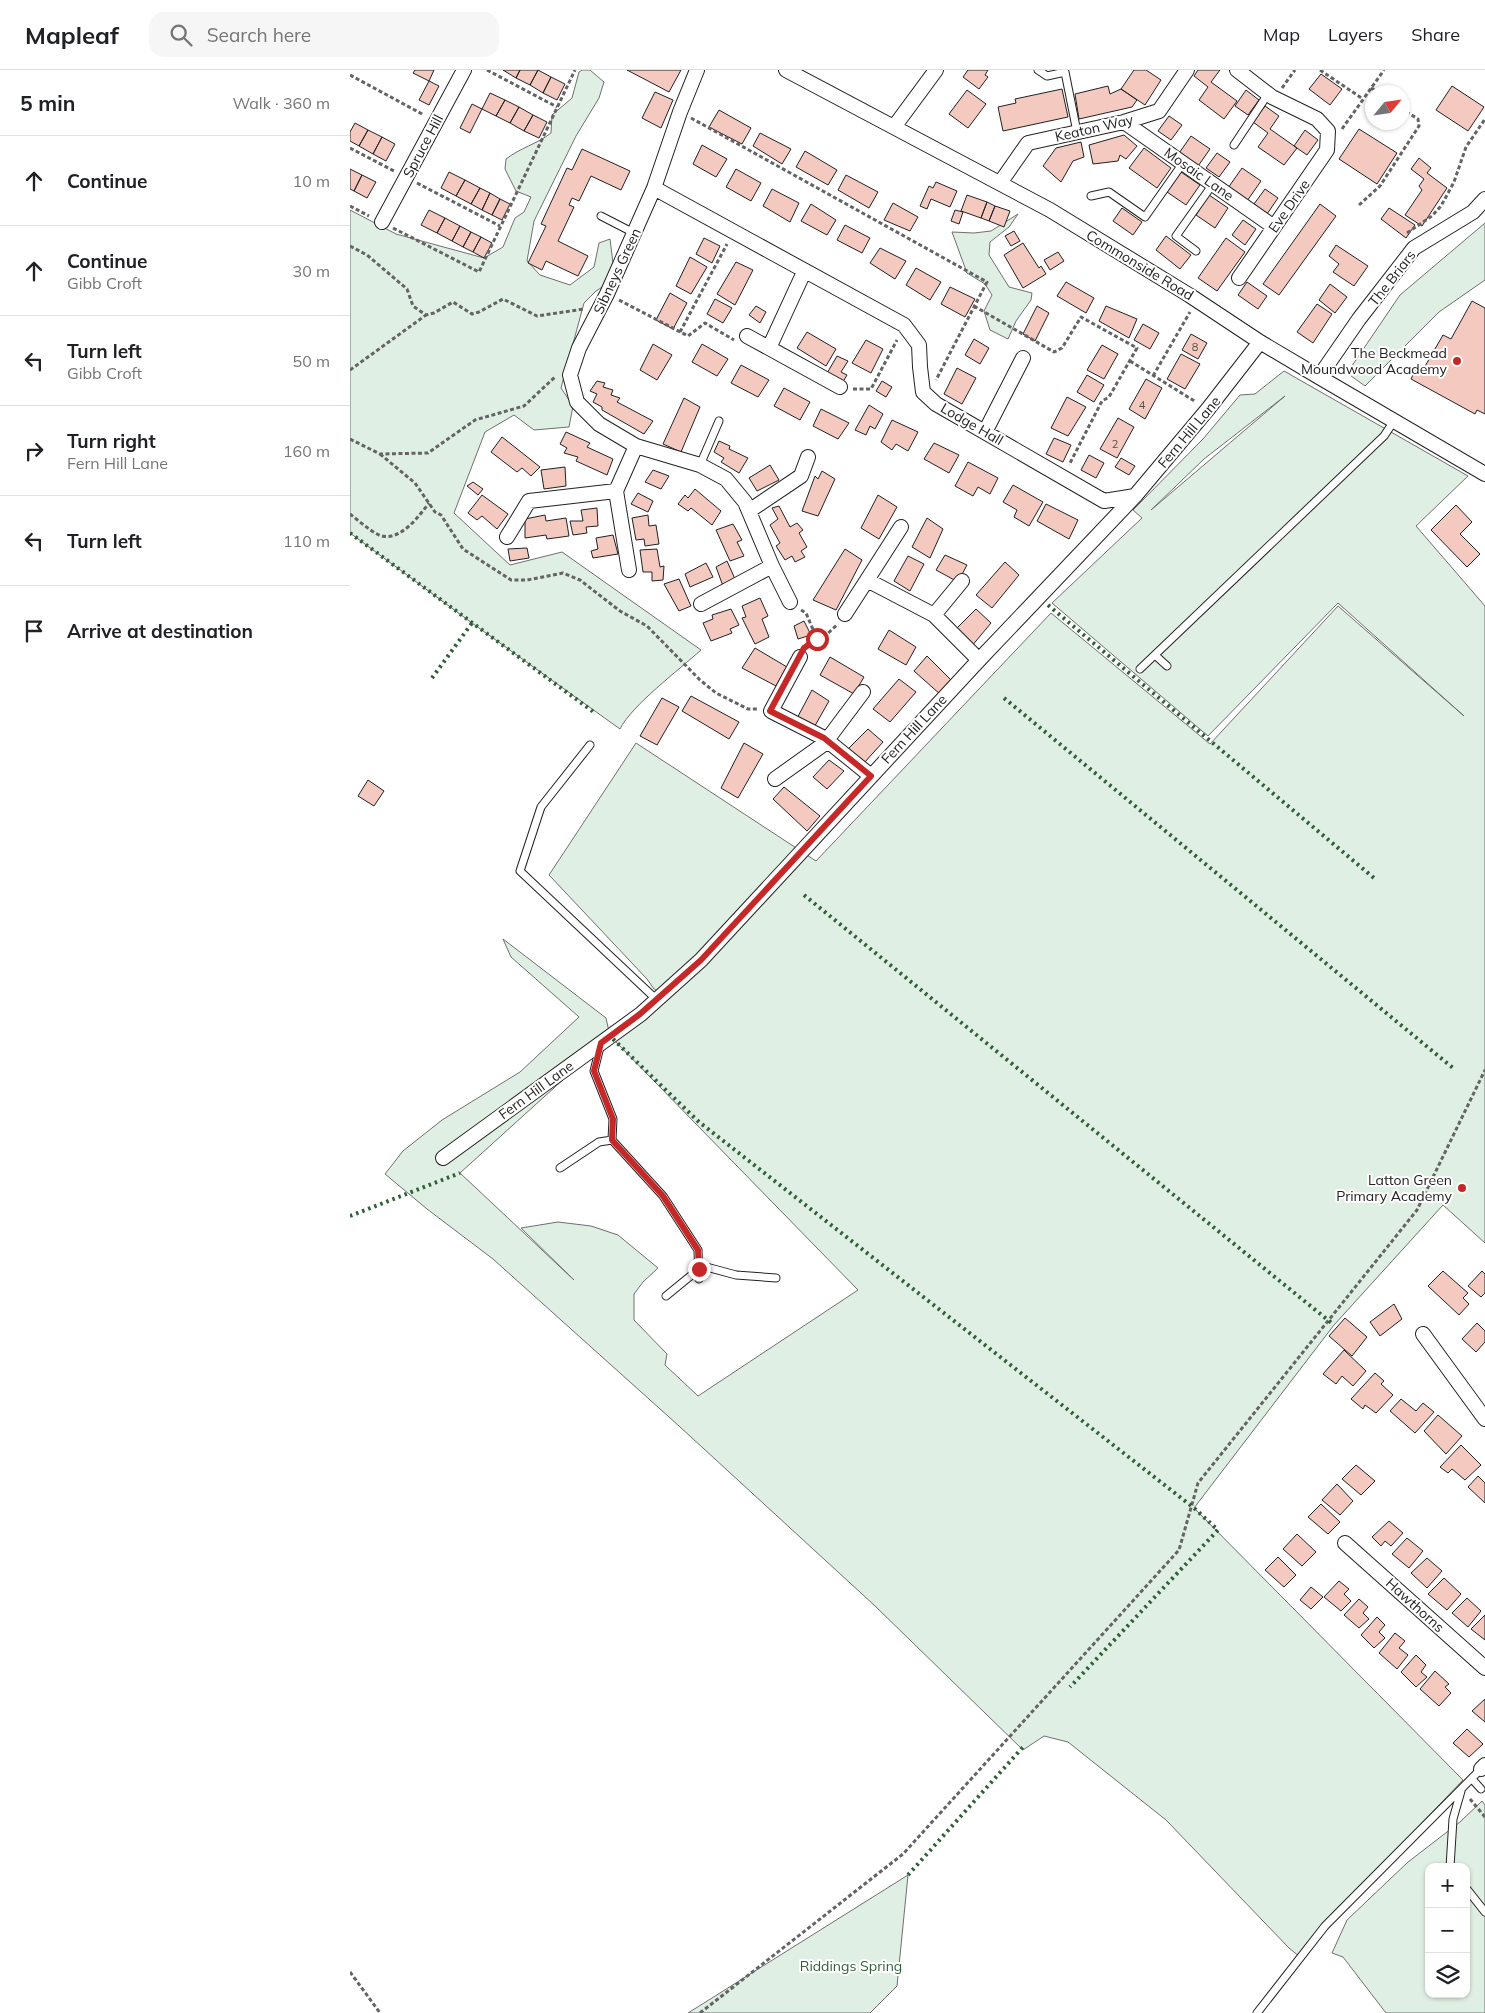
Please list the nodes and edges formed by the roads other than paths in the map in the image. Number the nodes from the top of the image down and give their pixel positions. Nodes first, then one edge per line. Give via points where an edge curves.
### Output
1 (464, 70) edge
2 (697, 70) edge
3 (786, 70) edge
4 (936, 70) edge
5 (1038, 70) edge
6 (1187, 70) edge
7 (1237, 70) edge
8 (1272, 96) junction
9 (1124, 122) junction
10 (894, 127) junction
11 (1077, 132) junction
12 (1234, 145) dead end
13 (1183, 163) junction
14 (1000, 184) junction
15 (1213, 184) junction
16 (654, 188) junction
17 (1091, 196) dead end
18 (1485, 199) edge
19 (601, 216) dead end
20 (382, 222) road end
21 (1274, 227) junction
22 (634, 233) junction
23 (1196, 250) dead end
24 (804, 272) junction
25 (1239, 278) dead end
26 (747, 336) road end
27 (1260, 342) junction
28 (768, 348) junction
29 (1023, 358) dead end
30 (1318, 377) junction
31 (840, 387) road end
32 (719, 421) dead end
33 (1394, 421) junction
34 (985, 432) junction
35 (636, 446) junction
36 (808, 457) dead end
37 (700, 465) junction
38 (1485, 474) edge
39 (616, 491) junction
40 (1135, 496) junction
41 (749, 510) junction
42 (901, 527) dead end
43 (507, 537) dead end
44 (772, 566) junction
45 (629, 570) dead end
46 (866, 580) junction
47 (962, 581) dead end
48 (790, 602) road end
49 (701, 604) dead end
50 (934, 615) junction
51 (842, 618) road end
52 (1155, 655) junction
53 (800, 657) road end
54 (979, 660) junction
55 (1167, 666) dead end
56 (1140, 669) dead end
57 (863, 692) dead end
58 (827, 740) junction
59 (590, 745) dead end
60 (871, 776) junction
61 (775, 779) dead end
62 (657, 1000) junction
63 (601, 1043) junction
64 (612, 1140) junction
65 (443, 1158) dead end
66 (560, 1168) dead end
67 (699, 1267) junction
68 (776, 1278) dead end
69 (699, 1279) dead end
70 (666, 1296) dead end
71 (1423, 1334) dead end
72 (1485, 1419) edge
73 (1345, 1543) dead end
74 (1485, 1668) edge
75 (1480, 1771) edge
76 (1462, 1789) junction
77 (1481, 1789) dead end
78 (1450, 1863) edge
79 (1470, 1893) edge
80 (1485, 1912) edge
81 (1257, 2013) edge

1 - 20 street, Spruce Hill
2 - 16 street, Sibneys Green
3 - 10 street, Commonside Road
4 - 10 street
5 - 11 lane via 1047,76 1065,72
6 - 9 street, Keaton Way via 1159,111
7 - 8 street
8 - 12 lane
8 - 21 street, Eve Drive via 1317,119 1328,131 1327,150
9 - 11 street, Keaton Way
9 - 13 street, Mosaic Lane
10 - 14 street, Commonside Road
11 - 14 street, Keaton Way via 1028,143
13 - 15 street, Mosaic Lane
13 - 17 lane via 1145,217 1109,192
14 - 27 street, Commonside Road via 1058,215
15 - 21 street, Mosaic Lane
15 - 23 lane via 1176,236
16 - 22 street, Sibneys Green
16 - 24 street, Lodge Hall
18 - 30 street, The Briars via 1473,212 1414,248
19 - 22 lane
21 - 25 street, Eve Drive
22 - 35 street, Sibneys Green via 579,348 570,376 577,402 599,424
24 - 28 street
24 - 34 street, Lodge Hall via 904,326 919,345 923,392 936,404
26 - 28 street
27 - 30 street, Commonside Road
27 - 40 street, Fern Hill Lane
28 - 31 street
29 - 34 street
30 - 33 street, Commonside Road
32 - 37 lane
33 - 38 street, Commonside Road
33 - 52 lane via 1384,436
34 - 40 street, Lodge Hall via 1104,501
35 - 37 street, Sibneys Green
35 - 39 street
36 - 41 street via 801,476
37 - 41 street, Sibneys Green via 726,479
39 - 43 street via 529,501
39 - 45 street
40 - 54 street, Fern Hill Lane
41 - 44 street, Sibneys Green
42 - 46 street
44 - 48 street, Sibneys Green
44 - 49 street
46 - 50 street
46 - 51 street
47 - 50 street
50 - 54 street
52 - 55 lane
52 - 56 lane
53 - 58 street via 770,711
54 - 60 street, Fern Hill Lane
57 - 58 street
58 - 60 street
58 - 61 street
59 - 62 lane via 541,807 520,871
60 - 62 street, Fern Hill Lane via 701,960
62 - 63 street, Fern Hill Lane
63 - 64 lane via 594,1071 613,1119
63 - 65 street, Fern Hill Lane
64 - 66 lane via 599,1142
64 - 67 lane via 663,1196 698,1250
67 - 68 lane via 736,1275
67 - 69 lane
67 - 70 lane
71 - 72 street
73 - 74 street, Hawthorns
75 - 76 lane
75 - 77 lane
76 - 78 lane via 1453,1819
76 - 81 lane via 1325,1926
79 - 80 lane

